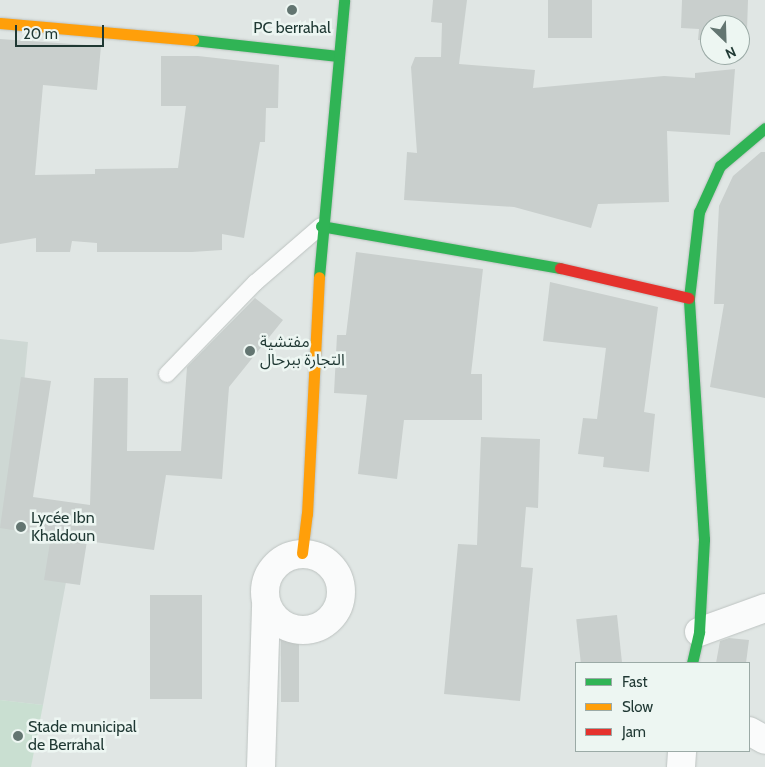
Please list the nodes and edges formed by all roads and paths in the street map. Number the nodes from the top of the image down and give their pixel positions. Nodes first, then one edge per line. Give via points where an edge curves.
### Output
1 (344, 0) edge
2 (0, 23) edge
3 (338, 56) junction
4 (765, 128) edge
5 (321, 226) junction
6 (689, 298) junction
7 (167, 374) dead end
8 (302, 553) junction
9 (266, 605) junction
10 (765, 608) edge
11 (699, 632) junction
12 (692, 662) edge
13 (750, 732) edge
14 (765, 740) edge
15 (682, 752) edge
16 (261, 767) edge
17 (681, 767) edge

1 - 3 street
2 - 3 street via 92,29
3 - 5 street
4 - 6 street via 720,166 699,212
5 - 6 street via 533,262
5 - 7 lane via 255,283
5 - 8 street via 307,514
6 - 11 street via 704,540
8 - 9 street via 290,556 271,570 264,593
8 - 9 street via 316,556 336,572 341,584 338,610 318,627 292,630 272,616
9 - 16 street
10 - 11 street
11 - 12 street
13 - 14 street
15 - 17 street

